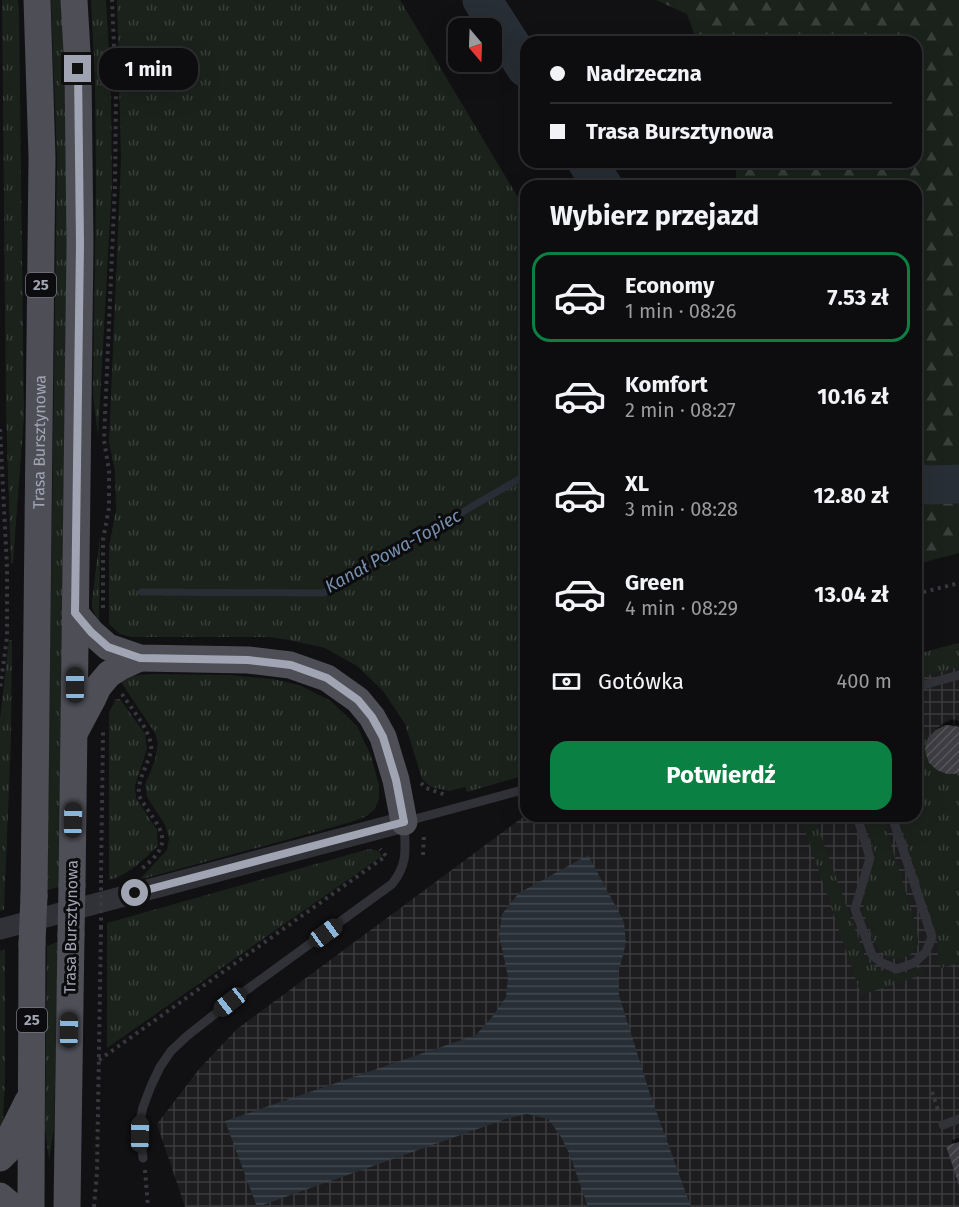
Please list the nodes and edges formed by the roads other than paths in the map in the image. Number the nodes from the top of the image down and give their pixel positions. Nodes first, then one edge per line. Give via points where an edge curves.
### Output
1 (37, 0) edge
2 (74, 0) edge
3 (75, 613) junction
4 (140, 658) junction
5 (959, 675) edge
6 (922, 685) edge
7 (74, 733) junction
8 (520, 791) edge
9 (404, 822) junction
10 (859, 822) edge
11 (894, 822) edge
12 (0, 929) edge
13 (31, 1095) junction
14 (959, 1119) edge
15 (944, 1125) road end
16 (0, 1158) edge
17 (143, 1158) road end
18 (0, 1196) edge
19 (13, 1207) edge
20 (31, 1207) edge
21 (67, 1207) edge

1 - 13 main road, Trasa Bursztynowa / 25, bridge via 42,157
2 - 3 main road, Trasa Bursztynowa / 25 via 80,244
3 - 4 main road via 108,647
3 - 7 main road, Trasa Bursztynowa / 25
4 - 7 main road via 109,674
4 - 9 main road via 248,660 291,665 327,678 358,700 378,727 396,780
5 - 6 lane
7 - 21 main road, Trasa Bursztynowa / 25, bridge
8 - 9 lane
9 - 12 street
9 - 17 lane via 404,863 392,884 230,1002 171,1051 143,1107
10 - 11 lane via 870,858 855,909 873,955 897,969 914,963 926,952 932,937
13 - 16 main road via 8,1150
13 - 20 main road, Trasa Bursztynowa / 25
14 - 15 lane
18 - 19 main road

